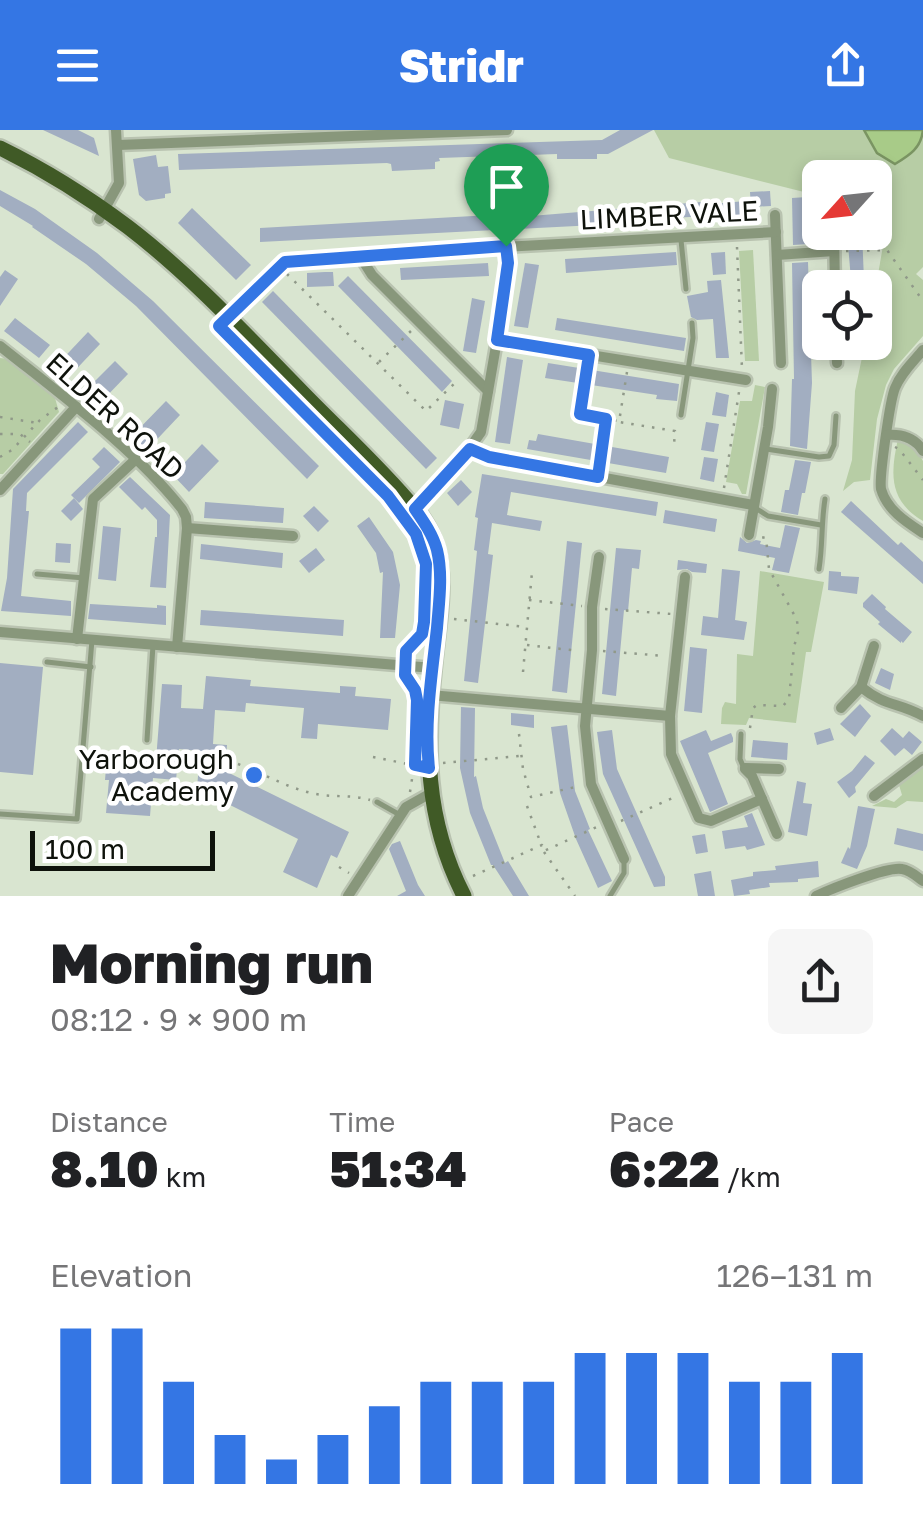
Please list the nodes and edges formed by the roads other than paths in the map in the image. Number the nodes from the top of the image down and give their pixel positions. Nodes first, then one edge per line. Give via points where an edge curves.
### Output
1 (116, 130) edge
2 (507, 130) edge
3 (233, 135) edge
4 (118, 145) junction
5 (0, 148) edge
6 (102, 214) junction
7 (775, 214) dead end
8 (776, 232) junction
9 (681, 237) junction
10 (506, 246) junction
11 (834, 251) joint
12 (778, 255) junction
13 (360, 256) junction
14 (835, 270) edge
15 (686, 289) dead end
16 (223, 322) junction
17 (692, 323) dead end
18 (497, 340) junction
19 (0, 346) edge
20 (923, 350) edge
21 (781, 363) dead end
22 (687, 371) junction
23 (746, 380) dead end
24 (772, 390) dead end
25 (488, 391) junction
26 (76, 407) junction
27 (680, 416) dead end
28 (836, 416) dead end
29 (887, 440) junction
30 (763, 448) junction
31 (470, 449) junction
32 (923, 451) edge
33 (135, 460) junction
34 (0, 490) edge
35 (825, 499) dead end
36 (753, 505) junction
37 (410, 514) junction
38 (821, 525) junction
39 (187, 528) junction
40 (923, 534) edge
41 (749, 535) road end
42 (293, 536) dead end
43 (600, 557) dead end
44 (819, 569) dead end
45 (37, 574) dead end
46 (686, 577) dead end
47 (85, 578) junction
48 (0, 632) edge
49 (77, 638) junction
50 (92, 640) junction
51 (154, 645) junction
52 (874, 646) dead end
53 (177, 647) junction
54 (47, 662) dead end
55 (91, 667) junction
56 (433, 668) junction
57 (861, 686) junction
58 (424, 698) junction
59 (585, 708) junction
60 (841, 708) dead end
61 (670, 716) junction
62 (923, 716) edge
63 (740, 734) road end
64 (146, 740) dead end
65 (923, 759) edge
66 (745, 769) junction
67 (779, 769) dead end
68 (431, 793) junction
69 (874, 796) dead end
70 (762, 799) junction
71 (377, 802) road end
72 (0, 814) edge
73 (400, 816) junction
74 (777, 834) dead end
75 (624, 859) joint
76 (923, 881) edge
77 (461, 890) edge
78 (348, 896) edge
79 (610, 896) edge
80 (816, 896) edge

1 - 4 street
2 - 3 street
3 - 4 street
4 - 6 street via 118,183
5 - 6 main road
6 - 16 main road via 166,258
7 - 8 street
8 - 9 street, LIMBER VALE
8 - 12 street
9 - 10 street, LIMBER VALE
9 - 15 lane
10 - 13 street, LIMBER VALE
10 - 18 street
11 - 12 street
11 - 14 street
12 - 21 street
13 - 16 street, LIMBER VALE via 279,266
13 - 25 street
16 - 37 main road
17 - 22 lane
18 - 22 street
18 - 25 street
19 - 26 street, ELDER ROAD
20 - 29 street via 896,386
22 - 23 street
22 - 27 lane
24 - 30 street
25 - 31 street
26 - 33 street, ELDER ROAD
26 - 34 street
28 - 30 lane via 829,456
29 - 32 street via 899,434
29 - 40 street via 881,488 890,506
30 - 36 street
31 - 36 street
31 - 37 street
33 - 39 street, ELDER ROAD via 175,500
33 - 47 street via 93,499
35 - 38 lane
36 - 38 lane via 768,516
36 - 41 street
37 - 56 main road via 427,527 436,547
38 - 44 lane
39 - 42 street
39 - 53 street
43 - 59 street
45 - 47 lane
46 - 61 street
47 - 49 street
48 - 49 street
49 - 50 street
50 - 51 street
50 - 55 lane
51 - 53 street
51 - 64 lane
52 - 57 street
53 - 56 street
54 - 55 lane
55 - 72 lane via 78,817
56 - 58 main road
57 - 60 street
57 - 62 street
58 - 59 street
58 - 68 main road via 422,764
59 - 61 street
59 - 75 street via 591,784
61 - 70 street via 671,754 699,818 712,820
63 - 66 lane
65 - 69 street
66 - 67 street
66 - 70 street
68 - 73 street
68 - 77 main road
70 - 74 street
71 - 73 lane
73 - 78 street
75 - 79 lane
76 - 80 street via 898,868

